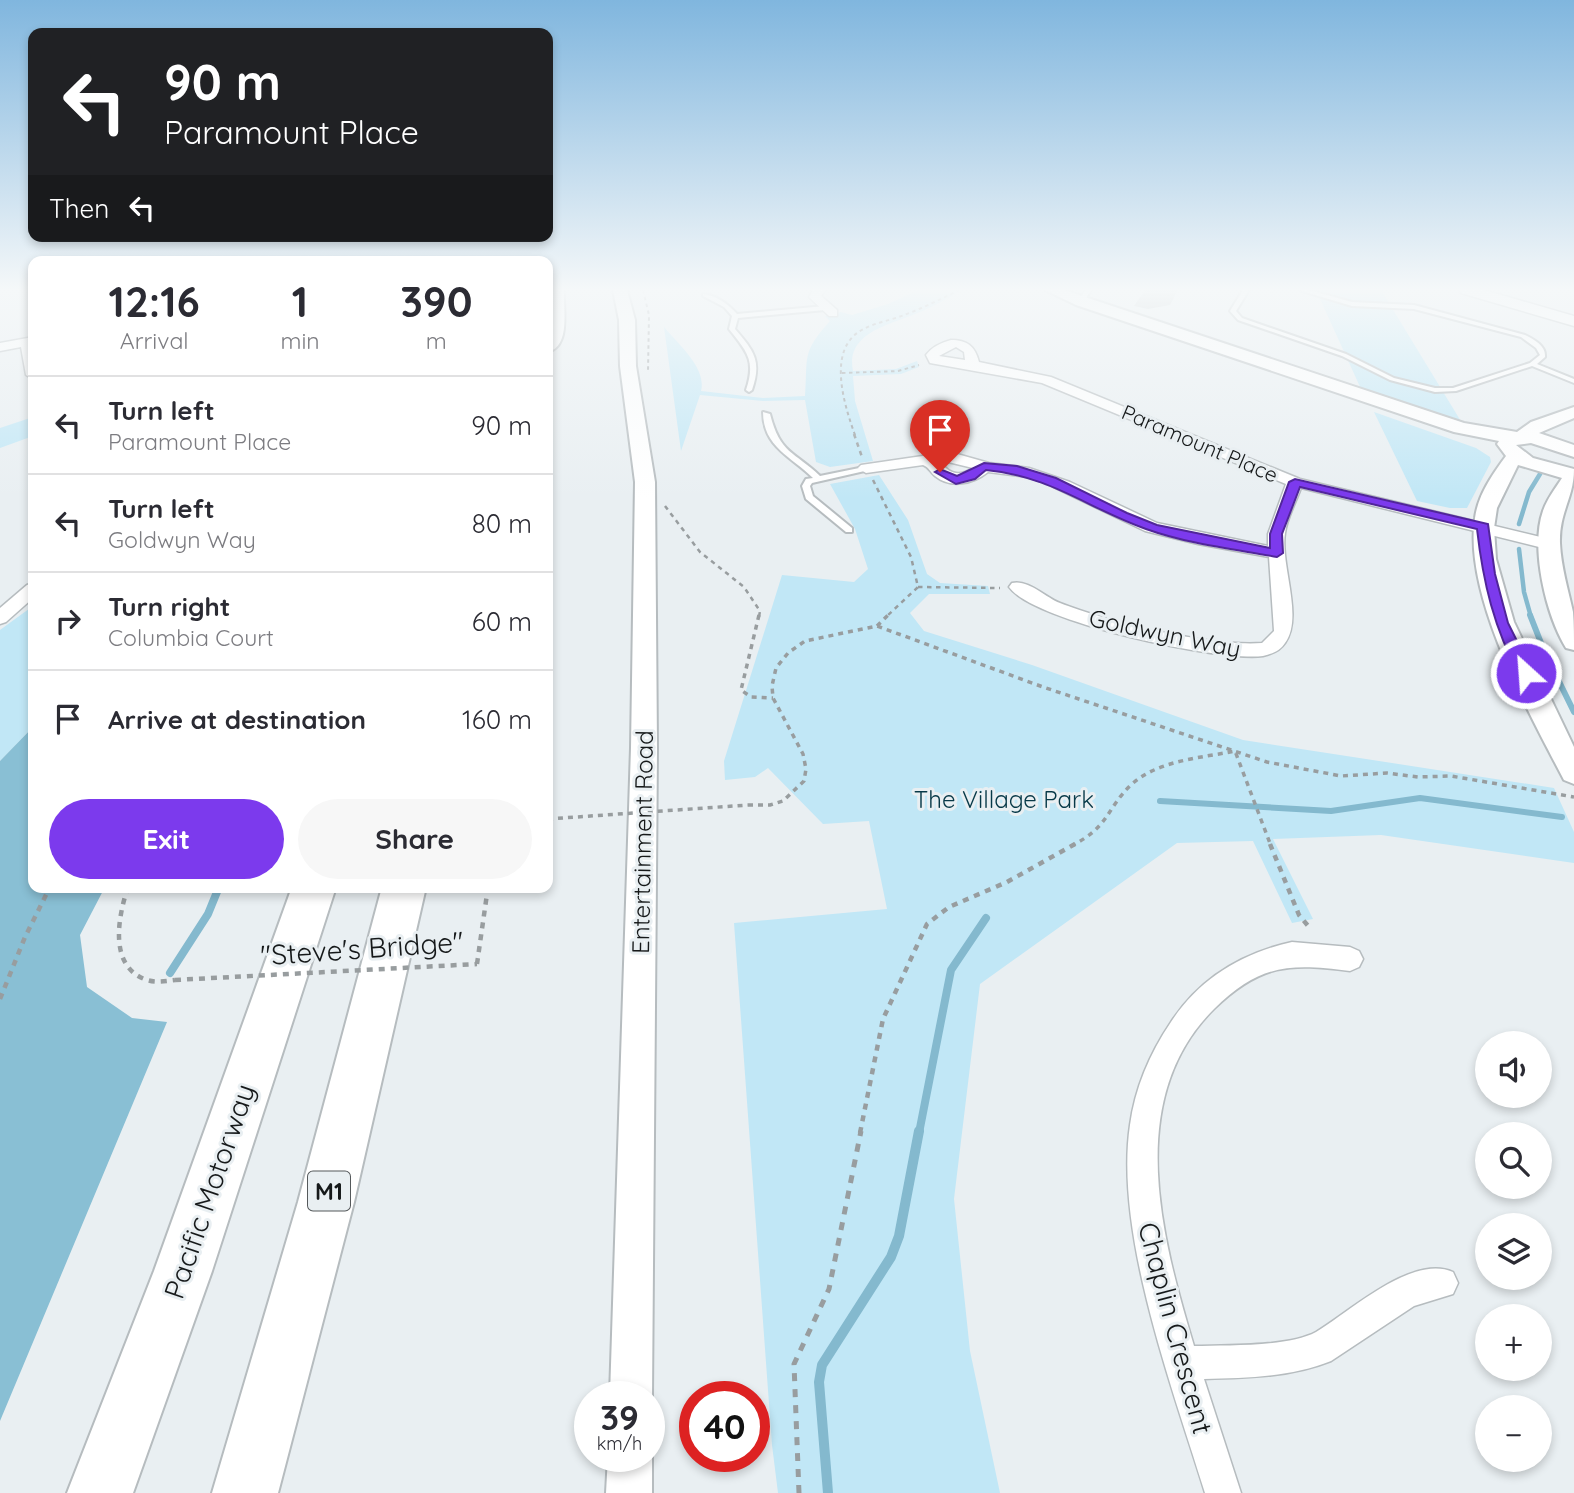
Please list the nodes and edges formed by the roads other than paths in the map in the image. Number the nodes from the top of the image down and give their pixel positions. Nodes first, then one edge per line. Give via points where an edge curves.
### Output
1 (628, 360) edge
2 (754, 360) edge
3 (935, 360) edge
4 (971, 360) edge
5 (1265, 360) edge
6 (1353, 360) edge
7 (1538, 360) edge
8 (1532, 364) junction
9 (973, 365) junction
10 (1574, 381) edge
11 (749, 390) dead end
12 (1574, 412) edge
13 (766, 414) dead end
14 (1517, 443) junction
15 (1574, 451) edge
16 (866, 468) joint
17 (1574, 476) edge
18 (818, 478) junction
19 (1295, 482) junction
20 (1483, 527) junction
21 (849, 530) dead end
22 (1551, 545) junction
23 (1277, 553) junction
24 (1018, 587) road end
25 (28, 593) edge
26 (0, 618) edge
27 (1574, 642) edge
28 (1574, 773) edge
29 (312, 893) edge
30 (403, 893) edge
31 (1350, 959) dead end
32 (1441, 1283) dead end
33 (1182, 1363) junction
34 (631, 1381) edge
35 (630, 1472) edge
36 (100, 1493) edge
37 (245, 1493) edge
38 (629, 1493) edge
39 (1223, 1493) edge

1 - 34 street, Entertainment Road via 645,482
2 - 11 lane via 757,371
3 - 9 street, Paramount Place
4 - 9 street, Paramount Place
5 - 14 street via 1460,428
6 - 8 lane via 1392,379 1434,390 1454,390
7 - 8 lane
8 - 10 lane
9 - 19 street, Paramount Place via 1066,387
12 - 14 street via 1537,426
13 - 18 lane via 769,432 778,446
14 - 15 street
14 - 17 street via 1546,468
14 - 20 street via 1491,496
16 - 18 lane
16 - 23 street via 923,460 956,480 984,467 1037,474 1153,527
17 - 22 street via 1552,514
18 - 21 lane via 806,486 809,496
19 - 20 street, Paramount Place
19 - 23 street, Goldwyn Way via 1276,534
20 - 22 street, Paramount Place
20 - 28 street via 1501,623
22 - 27 street via 1558,599
23 - 24 street, Goldwyn Way via 1283,631 1276,644 1263,650 1241,652 1139,632 1054,608
25 - 26 street
29 - 36 highway, Pacific Motorway via 183,1271
30 - 37 highway, M1 via 326,1202
31 - 33 street, Chaplin Crescent via 1294,954 1265,961 1221,985 1198,1006 1161,1059 1144,1122 1145,1214
32 - 33 street via 1407,1291 1319,1349 1268,1360
33 - 39 street, Chaplin Crescent
35 - 38 street

